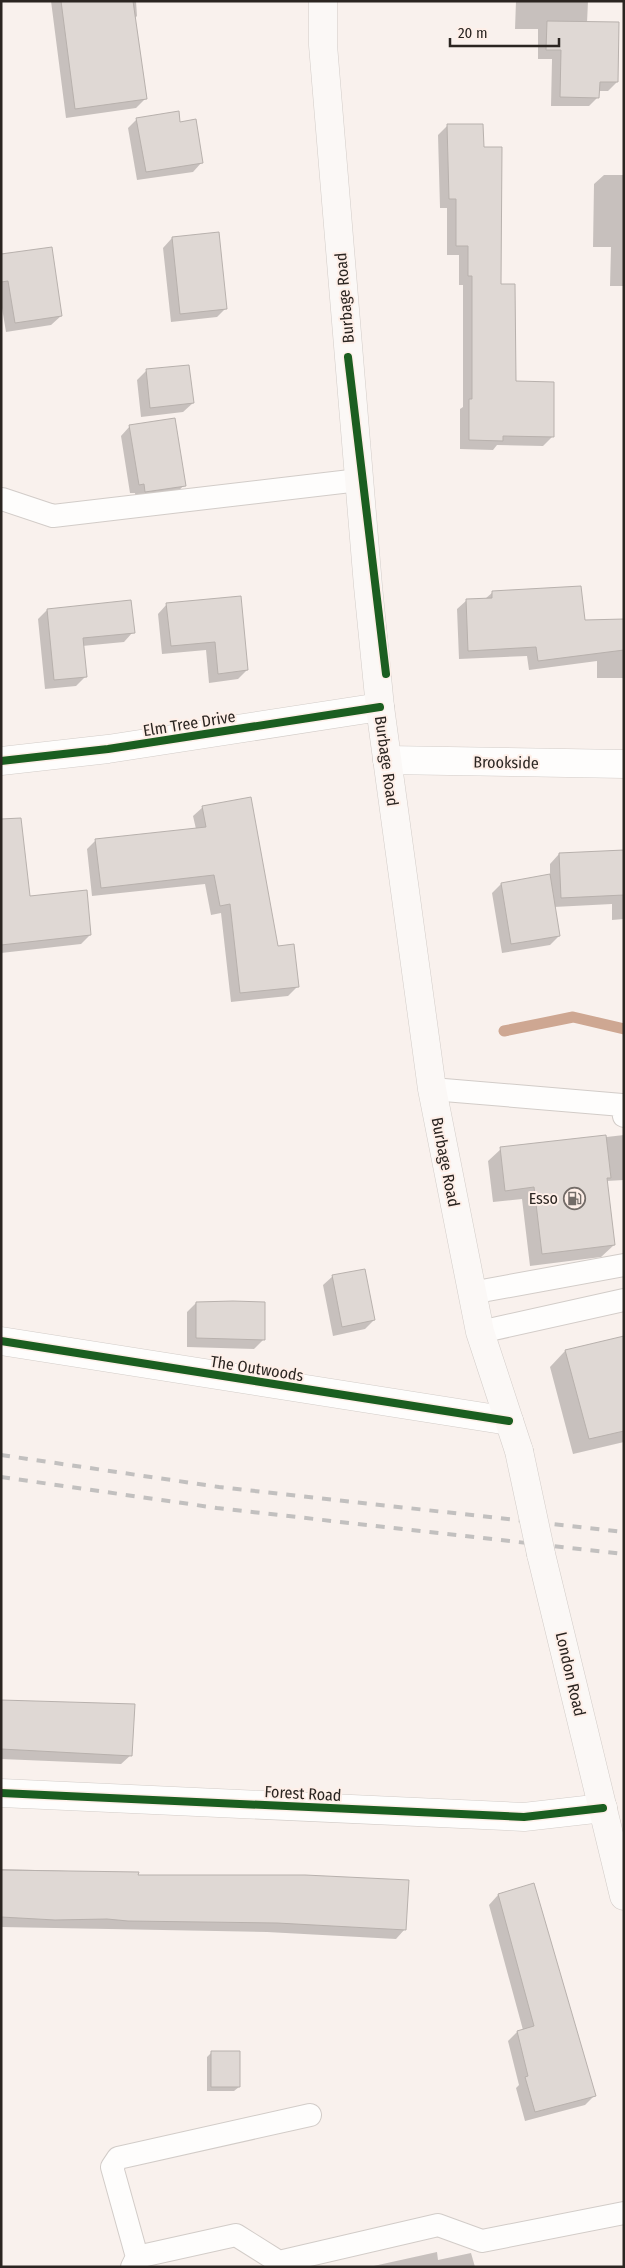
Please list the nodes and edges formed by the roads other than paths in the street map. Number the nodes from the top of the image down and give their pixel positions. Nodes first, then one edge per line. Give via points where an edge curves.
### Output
1 (323, 1) edge
2 (359, 480) junction
3 (2, 499) edge
4 (380, 707) junction
5 (387, 760) junction
6 (1, 761) edge
7 (624, 764) edge
8 (432, 1089) junction
9 (624, 1116) edge
10 (624, 1265) edge
11 (471, 1294) junction
12 (624, 1300) edge
13 (480, 1332) junction
14 (1, 1341) edge
15 (509, 1421) junction
16 (519, 1450) joint
17 (1, 1794) edge
18 (603, 1808) junction
19 (624, 1896) edge
20 (310, 2115) dead end
21 (624, 2213) edge
22 (135, 2262) edge

1 - 2 main road, Burbage Road via 323,46
2 - 3 lane via 53,516
2 - 4 main road, Burbage Road
4 - 5 main road, Burbage Road
4 - 6 street, Elm Tree Drive via 108,749
5 - 7 street, Brookside
5 - 8 main road, Burbage Road
8 - 9 lane via 622,1105
8 - 11 main road, Burbage Road
10 - 11 lane
11 - 13 main road, Burbage Road
12 - 13 lane
13 - 15 main road, Burbage Road
14 - 15 street, The Outwoods
15 - 16 main road, Burbage Road
16 - 18 main road, London Road, bridge
17 - 18 street, Forest Road via 524,1817
18 - 19 main road, London Road
20 - 22 lane via 118,2158 112,2167
21 - 22 lane via 482,2241 438,2225 279,2262 236,2235

